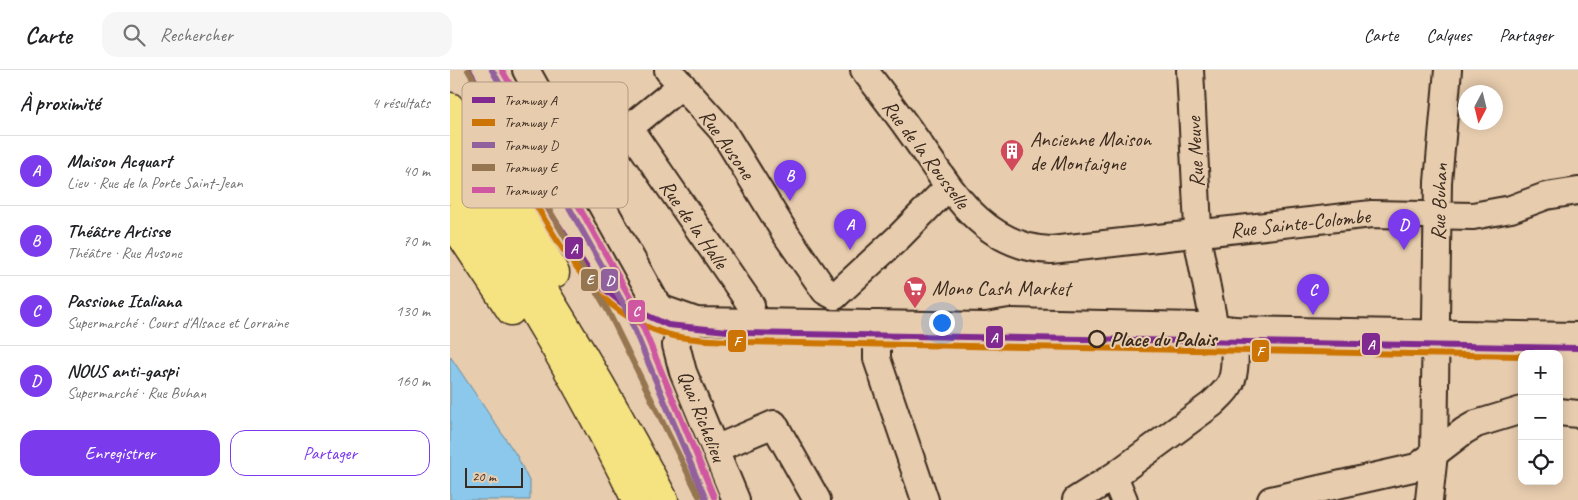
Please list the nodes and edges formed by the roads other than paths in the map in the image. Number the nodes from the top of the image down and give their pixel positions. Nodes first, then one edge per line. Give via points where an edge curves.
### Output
1 (526, 70) edge
2 (864, 70) edge
3 (1190, 70) edge
4 (1448, 70) edge
5 (675, 78) edge
6 (533, 82) edge
7 (450, 107) edge
8 (462, 125) edge
9 (629, 128) joint
10 (450, 144) edge
11 (462, 162) edge
12 (450, 181) edge
13 (948, 187) junction
14 (1578, 191) edge
15 (462, 200) edge
16 (467, 208) edge
17 (492, 208) edge
18 (517, 208) edge
19 (604, 208) edge
20 (1438, 217) junction
21 (450, 219) edge
22 (1199, 233) junction
23 (835, 296) junction
24 (696, 321) junction
25 (750, 321) junction
26 (834, 323) junction
27 (877, 324) junction
28 (1224, 329) junction
29 (1436, 334) junction
30 (1578, 336) edge
31 (1518, 411) edge
32 (1563, 412) edge
33 (1578, 414) edge
34 (619, 439) junction
35 (715, 449) junction
36 (1434, 454) junction
37 (1114, 476) junction
38 (636, 500) edge
39 (664, 500) edge
40 (736, 500) edge
41 (817, 500) edge
42 (925, 500) edge
43 (1076, 500) edge
44 (1124, 500) edge
45 (1271, 500) edge
46 (1429, 500) edge

1 - 6 street
2 - 13 street, Rue de la Rousselle
3 - 22 street, Rue Neuve
4 - 20 street, Rue Buhan
5 - 9 street
5 - 23 street, Rue Ausone via 722,130 793,244 825,291
7 - 8 main road
9 - 25 street, Rue de la Halle via 750,305
10 - 11 main road
12 - 15 main road
13 - 22 street, Rue de la Rousselle via 972,214 1004,240 1033,249 1051,250
13 - 23 street
14 - 20 street, Rue Sainte-Colombe via 1546,196 1496,212
16 - 34 main road via 540,324
17 - 34 main road via 559,311
18 - 34 main road via 558,278
19 - 24 street via 662,310
20 - 22 street, Rue Sainte-Colombe via 1372,214
20 - 29 street, Rue Buhan
21 - 34 main road via 524,331
22 - 28 street, Rue Neuve via 1199,247
23 - 26 street
24 - 25 street
24 - 35 street, Quai Richelieu via 682,328 676,345 683,372
25 - 26 street
26 - 27 street
27 - 28 street via 986,326 1010,322
27 - 42 street via 877,360
28 - 29 street
28 - 37 street, Rue Neuve via 1234,365 1231,382 1212,404
29 - 30 street
29 - 36 street, Rue Buhan
31 - 36 street via 1476,424
32 - 33 street
34 - 38 main road
34 - 39 main road
35 - 40 street, Quai Richelieu
35 - 41 street via 774,424
36 - 45 street via 1417,467
36 - 46 street, Rue Buhan
37 - 43 street
37 - 44 street

